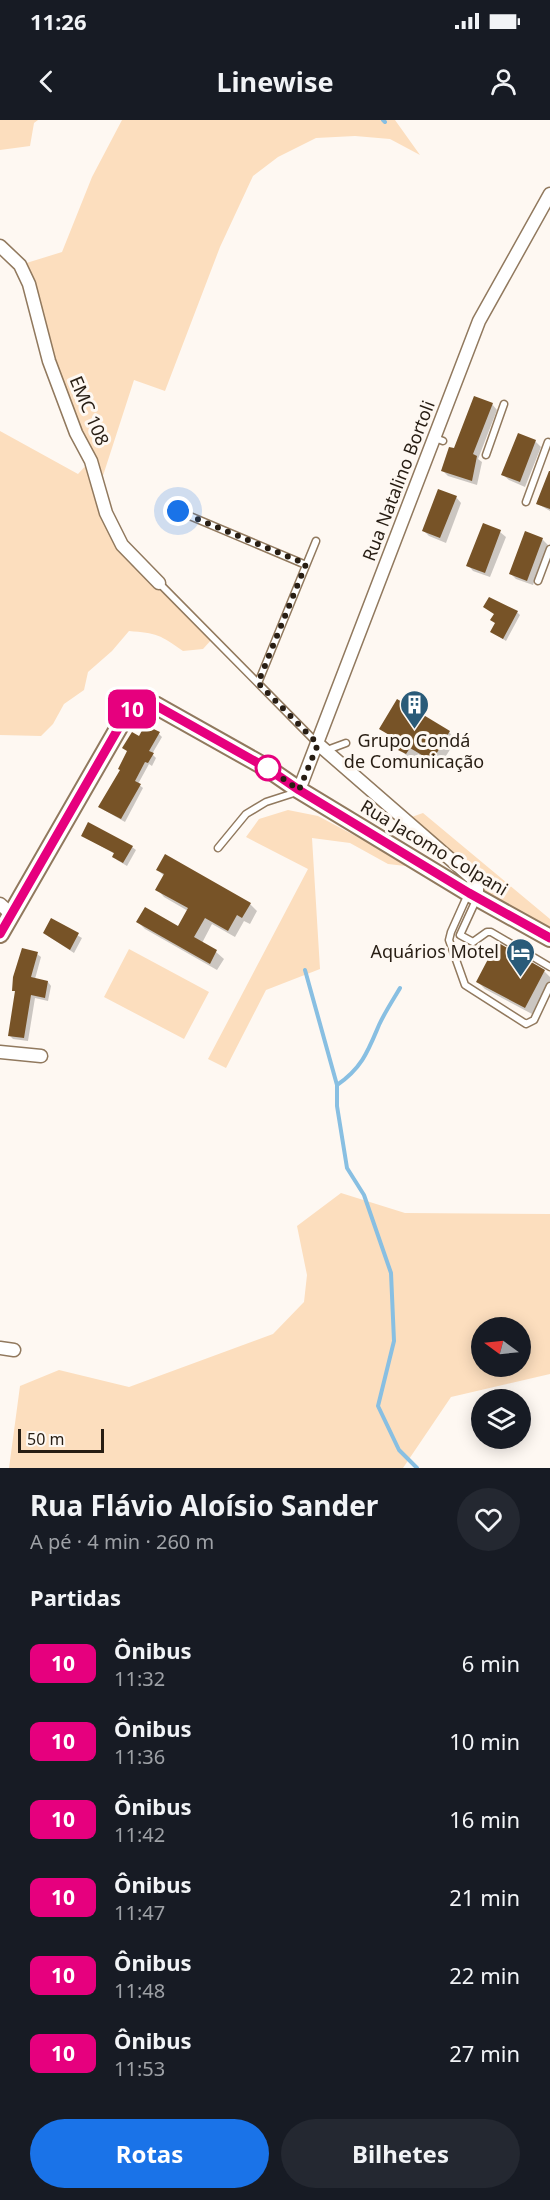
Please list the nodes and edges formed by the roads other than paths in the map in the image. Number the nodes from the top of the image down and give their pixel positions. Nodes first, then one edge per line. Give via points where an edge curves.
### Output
1 (550, 194) edge
2 (0, 246) edge
3 (504, 404) dead end
4 (548, 442) dead end
5 (486, 455) dead end
6 (526, 502) dead end
7 (178, 511) dead end
8 (316, 541) dead end
9 (550, 549) edge
10 (306, 564) junction
11 (538, 582) dead end
12 (159, 583) joint
13 (258, 683) junction
14 (346, 743) dead end
15 (322, 748) junction
16 (299, 790) junction
17 (218, 848) dead end
18 (473, 896) junction
19 (5, 909) edge
20 (0, 934) edge
21 (550, 938) edge
22 (550, 967) edge
23 (550, 986) edge
24 (0, 1052) edge
25 (41, 1056) dead end
26 (0, 1348) edge
27 (14, 1350) dead end

1 - 15 street, Rua Natalino Bortoli via 479,321 439,439
2 - 12 street, EMC 108 via 20,266 28,284 50,362 76,433 91,461 106,513 122,545
3 - 5 lane
4 - 6 lane
7 - 10 lane
8 - 10 lane
9 - 11 lane
10 - 13 lane
12 - 13 lane
13 - 15 lane
14 - 15 lane
15 - 16 street, Rua Natalino Bortoli
15 - 18 street via 472,878 477,887
16 - 17 lane via 246,814
16 - 18 street, Rua Jacomo Colpani
16 - 19 street, Rua Jacomo Colpani via 155,705 140,703 126,715
18 - 21 street, Rua Jacomo Colpani
18 - 22 lane via 460,935 473,942 491,932
18 - 23 lane via 450,940 465,985 526,1024 534,1020
19 - 20 street
24 - 25 street
26 - 27 street

